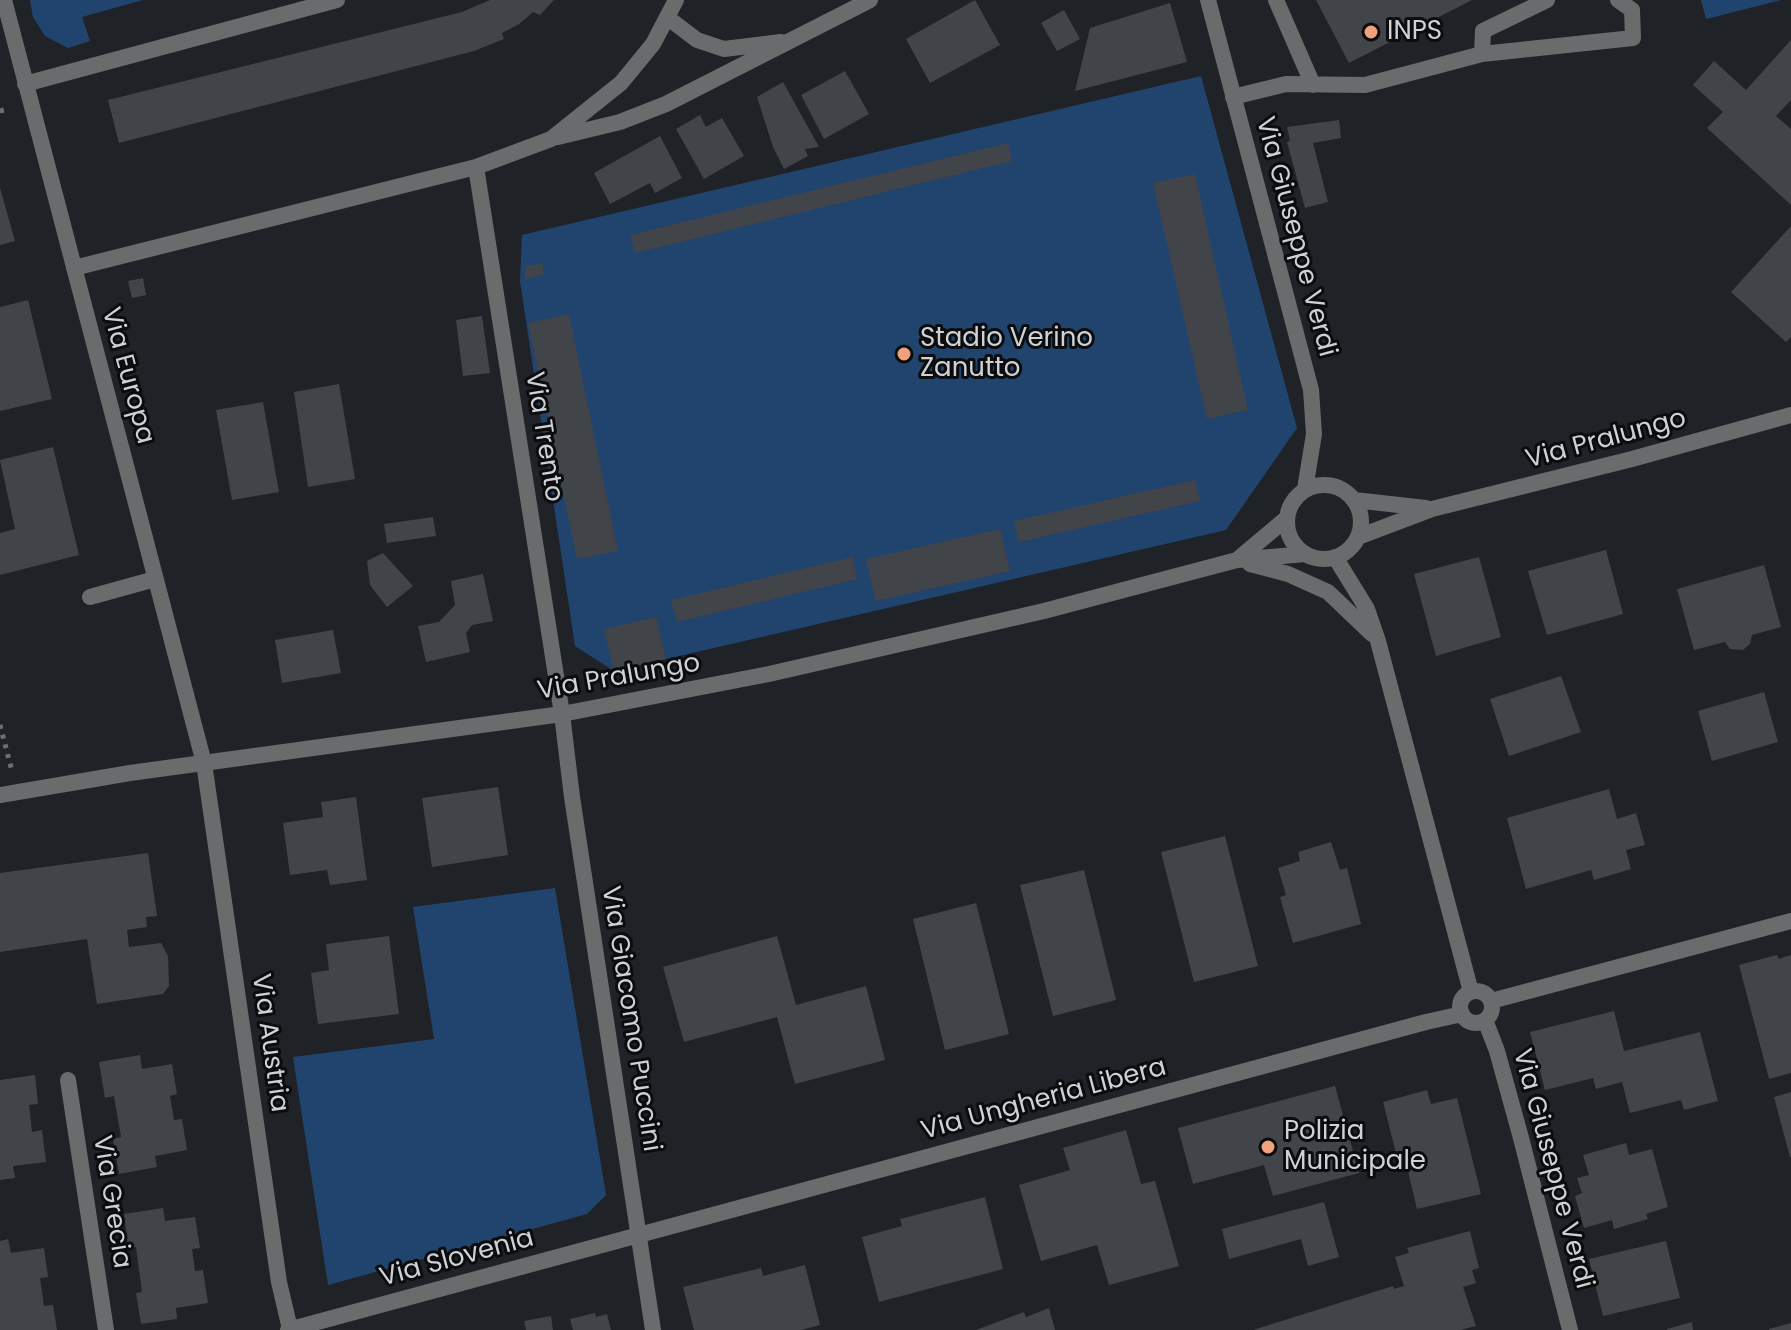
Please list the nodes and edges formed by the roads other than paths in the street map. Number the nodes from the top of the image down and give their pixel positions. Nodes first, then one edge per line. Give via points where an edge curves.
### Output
1 (4, 0) edge
2 (337, 0) edge
3 (676, 0) edge
4 (870, 0) edge
5 (1208, 0) edge
6 (1276, 0) edge
7 (1547, 0) edge
8 (1618, 0) edge
9 (668, 18) junction
10 (791, 41) junction
11 (1482, 54) junction
12 (25, 84) junction
13 (1313, 85) junction
14 (1233, 97) junction
15 (551, 139) junction
16 (476, 167) junction
17 (74, 268) junction
18 (1791, 415) edge
19 (1305, 489) junction
20 (1354, 500) junction
21 (1432, 509) junction
22 (1287, 518) junction
23 (1358, 537) junction
24 (1305, 554) junction
25 (1335, 557) junction
26 (1237, 560) junction
27 (155, 579) junction
28 (90, 597) dead end
29 (1378, 641) junction
30 (562, 714) junction
31 (204, 763) junction
32 (8, 794) edge
33 (1791, 921) edge
34 (1471, 992) junction
35 (1491, 1001) junction
36 (1462, 1014) junction
37 (1485, 1020) junction
38 (68, 1080) dead end
39 (639, 1235) junction
40 (106, 1330) edge
41 (289, 1330) edge
42 (653, 1330) edge
43 (1570, 1330) edge

1 - 12 street, Via Europa
2 - 12 street
3 - 9 street
4 - 10 street
5 - 14 street, Via Giuseppe Verdi
6 - 13 street
7 - 11 street via 1483,31
8 - 11 street via 1632,10 1633,38
9 - 10 street via 697,40 724,49
9 - 15 street via 621,83
10 - 15 street via 666,104
11 - 13 street via 1365,85
12 - 17 street, Via Europa
13 - 14 street via 1286,84
14 - 19 street, Via Giuseppe Verdi via 1311,390 1314,434
15 - 16 street
16 - 17 street
16 - 30 street, Via Trento
17 - 27 street, Via Europa
18 - 21 street, Via Pralungo
19 - 20 street via 1328,484
19 - 22 street, Via Giuseppe Verdi via 1294,499
20 - 21 street, Via Pralungo
20 - 23 street via 1361,515
21 - 23 street, Via Pralungo
22 - 24 street via 1291,539
22 - 26 street, Via Giuseppe Verdi
23 - 25 street via 1348,551
24 - 25 street
24 - 26 street
25 - 29 street via 1367,609
26 - 29 street via 1328,592
26 - 30 street, Via Pralungo via 769,674
27 - 28 street
27 - 31 street, Via Europa
29 - 34 street
30 - 31 street, Via Pralungo
30 - 39 street, Via Giacomo Puccini
31 - 32 street, Via Pralungo
31 - 41 street, Via Austria
33 - 35 street
34 - 35 street
34 - 36 street via 1461,1004
35 - 37 street, Via Giuseppe Verdi via 1492,1012
36 - 37 street, Via Giuseppe Verdi via 1470,1022
36 - 39 street, Via Ungheria Libera
37 - 43 street, Via Giuseppe Verdi
38 - 40 street, Via Grecia
39 - 41 street, Via Slovenia
39 - 42 street, Via Giacomo Puccini

